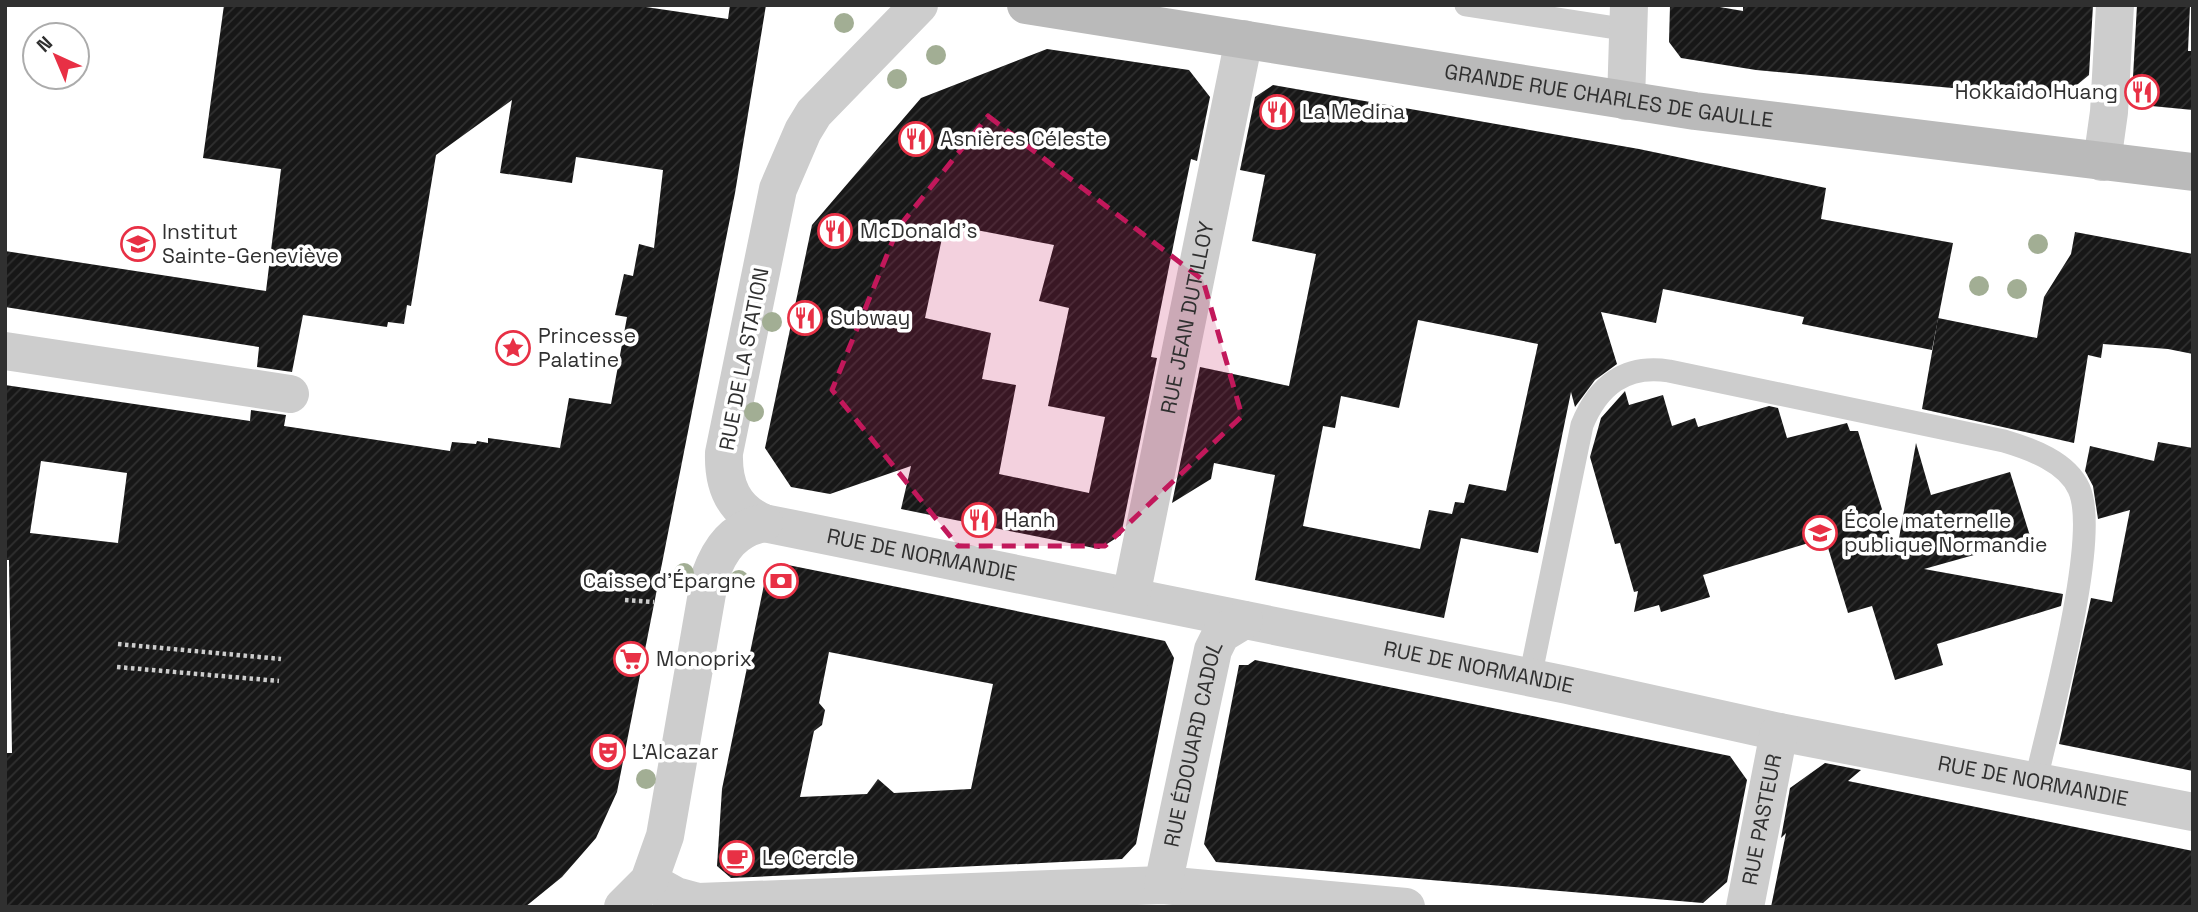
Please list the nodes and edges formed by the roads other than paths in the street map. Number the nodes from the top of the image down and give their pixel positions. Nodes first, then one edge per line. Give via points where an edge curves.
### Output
1 (919, 5) edge
2 (1026, 5) edge
3 (1466, 5) edge
4 (2115, 5) edge
5 (1191, 17) edge
6 (1629, 18) edge
7 (1244, 39) junction
8 (1626, 101) junction
9 (2102, 162) junction
10 (2193, 172) edge
11 (5, 351) edge
12 (290, 394) dead end
13 (764, 523) junction
14 (1131, 596) junction
15 (1244, 620) junction
16 (1530, 678) junction
17 (1779, 732) junction
18 (2036, 780) junction
19 (2193, 813) edge
20 (1163, 885) junction
21 (636, 894) edge
22 (1406, 907) edge
23 (1745, 907) edge

1 - 13 street, RUE DE LA STATION via 814,113 778,189 724,453 730,494 749,517
2 - 5 main road, GRANDE RUE CHARLES DE GAULLE
3 - 6 lane
4 - 9 street
5 - 7 main road, GRANDE RUE CHARLES DE GAULLE
6 - 8 street
7 - 8 main road, GRANDE RUE CHARLES DE GAULLE
7 - 14 street, RUE JEAN DUTILLOY
8 - 9 main road, GRANDE RUE CHARLES DE GAULLE
9 - 10 main road, GRANDE RUE CHARLES DE GAULLE
11 - 12 street
13 - 14 street, RUE DE NORMANDIE
13 - 21 street via 738,532 715,561 665,836
14 - 15 street, RUE DE NORMANDIE
15 - 16 street, RUE DE NORMANDIE
15 - 20 street, RUE ÉDOUARD CADOL via 1221,634 1213,650
16 - 17 street, RUE DE NORMANDIE
16 - 18 lane via 1582,425 1606,386 1648,369 1669,371 2004,441 2046,459 2074,480 2085,513 2083,558
17 - 18 street, RUE DE NORMANDIE
17 - 23 street, RUE PASTEUR
18 - 19 street, RUE DE NORMANDIE
20 - 21 street via 698,902
20 - 22 street

